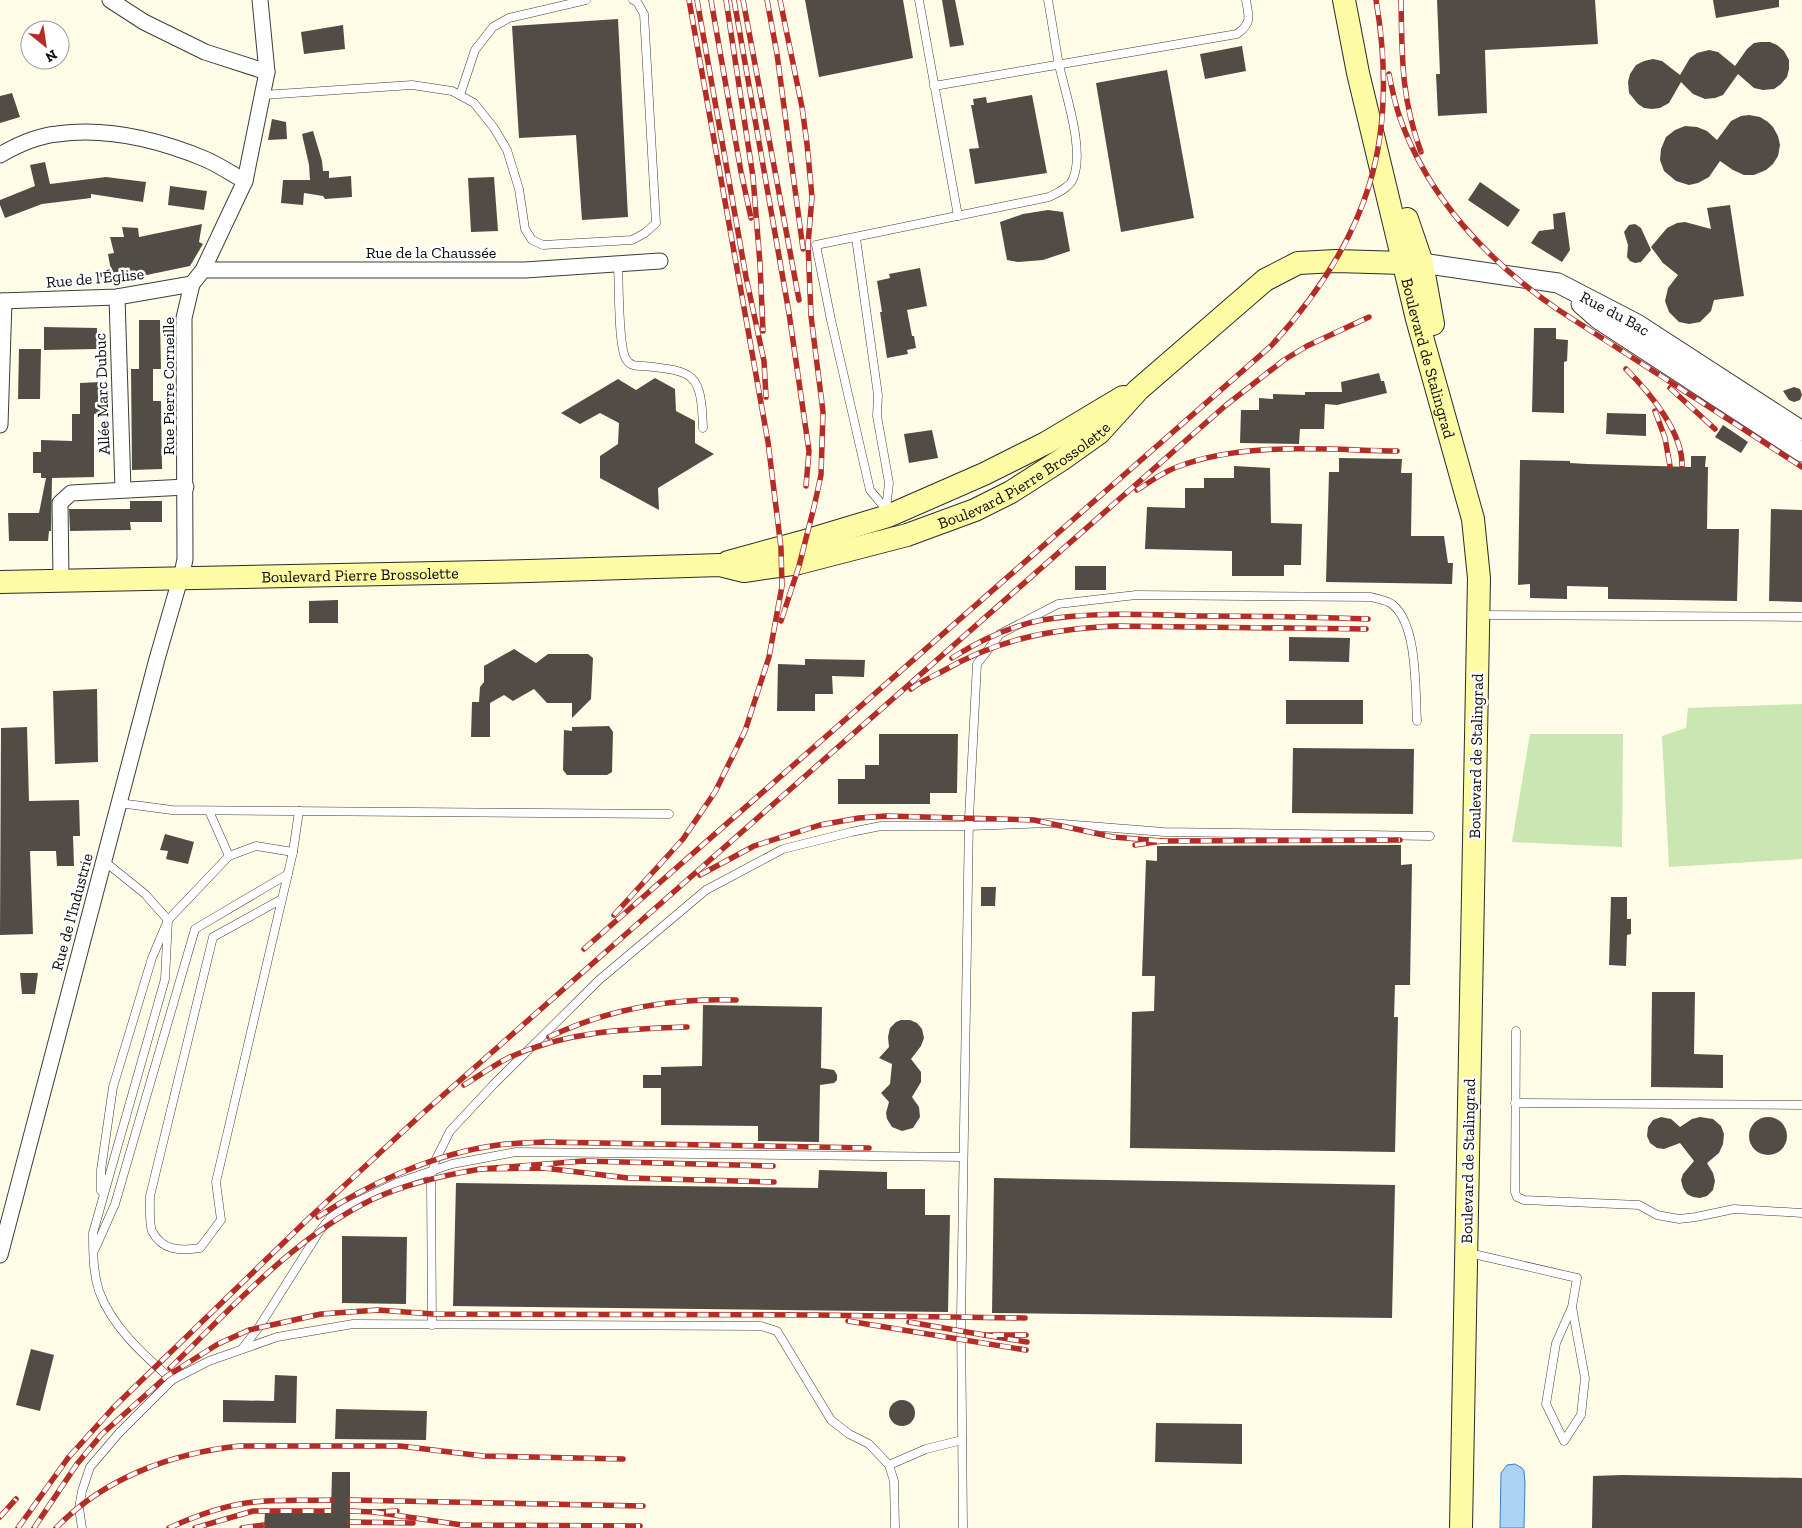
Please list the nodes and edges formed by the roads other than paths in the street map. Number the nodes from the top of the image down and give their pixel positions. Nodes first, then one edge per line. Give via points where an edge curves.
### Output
1 (110, 0) edge
2 (260, 0) edge
3 (586, 0) edge
4 (633, 0) edge
5 (919, 0) edge
6 (1048, 0) edge
7 (1246, 0) edge
8 (1344, 0) edge
9 (1059, 64) junction
10 (267, 72) junction
11 (934, 86) junction
12 (262, 95) junction
13 (460, 96) junction
14 (0, 155) edge
15 (245, 181) junction
16 (958, 216) junction
17 (856, 238) junction
18 (660, 261) dead end
19 (1406, 263) junction
20 (618, 264) junction
21 (203, 270) junction
22 (1558, 283) junction
23 (192, 284) junction
24 (117, 297) junction
25 (2, 301) edge
26 (1138, 390) junction
27 (0, 425) edge
28 (703, 428) dead end
29 (1802, 431) edge
30 (1802, 452) edge
31 (186, 488) junction
32 (122, 490) junction
33 (886, 512) junction
34 (895, 539) junction
35 (720, 565) junction
36 (181, 578) junction
37 (61, 580) junction
38 (0, 582) edge
39 (1479, 615) junction
40 (1802, 617) edge
41 (1417, 721) dead end
42 (119, 803) junction
43 (209, 810) junction
44 (299, 811) junction
45 (669, 814) dead end
46 (969, 826) junction
47 (1430, 836) dead end
48 (293, 852) junction
49 (229, 856) junction
50 (104, 861) junction
51 (288, 874) junction
52 (282, 899) junction
53 (168, 920) junction
54 (1516, 1031) dead end
55 (1515, 1103) junction
56 (1802, 1105) edge
57 (963, 1157) junction
58 (433, 1170) junction
59 (101, 1201) junction
60 (1802, 1213) edge
61 (1, 1249) edge
62 (1466, 1252) junction
63 (93, 1253) junction
64 (1572, 1307) junction
65 (432, 1325) junction
66 (242, 1349) junction
67 (172, 1380) junction
68 (962, 1440) junction
69 (889, 1466) junction
70 (82, 1528) edge
71 (895, 1528) edge
72 (963, 1528) edge
73 (1461, 1528) edge

1 - 10 street via 144,22 205,52
2 - 10 street, Rue Pierre Corneille
3 - 13 lane via 509,18 493,27 475,50
4 - 13 lane via 644,14 656,223 645,233 632,240 543,245 532,240 526,229 519,189 506,150 474,103
5 - 11 lane
6 - 9 lane
7 - 9 lane via 1249,19 1246,28 1237,34
8 - 19 main road, Boulevard de Stalingrad via 1358,73
9 - 11 lane
9 - 16 lane via 1076,142 1077,165 1072,181 1049,197
10 - 12 street, Rue Pierre Corneille
11 - 16 lane
12 - 13 lane via 412,85 452,91
12 - 15 street, Rue Pierre Corneille
14 - 15 street via 18,144 56,134 99,133 139,138 174,148 207,160
15 - 21 street, Rue Pierre Corneille
16 - 17 lane
17 - 33 lane via 878,395 877,416 889,483
17 - 33 lane via 816,245 870,490
18 - 20 street, Rue de la Chaussée
19 - 22 street, Rue du Bac
19 - 26 main road, Boulevard Pierre Brossolette via 1298,263 1266,280
19 - 39 main road, Boulevard de Stalingrad via 1417,319 1473,519
20 - 21 street, Rue de la Chaussée via 525,270
20 - 28 lane via 621,342 626,359 633,366 675,369 691,377 702,399
21 - 23 street, Rue Pierre Corneille
22 - 29 street, Rue du Bac via 1637,324
22 - 30 street via 1598,319
23 - 24 street, Rue de l'Église
23 - 31 street, Rue Pierre Corneille via 184,318
24 - 25 street, Rue de l'Église
24 - 32 street, Allée Marc Dubuc
25 - 27 street
26 - 33 main road, Boulevard Pierre Brossolette via 984,474
26 - 34 main road, Boulevard Pierre Brossolette via 1099,433 1011,492 975,510
31 - 32 street
31 - 36 street, Rue Pierre Corneille via 185,559
32 - 37 street via 71,493 60,503
33 - 34 main road
33 - 35 main road, Boulevard Pierre Brossolette via 805,541
34 - 35 main road, Boulevard Pierre Brossolette via 782,567 744,571
35 - 36 main road, Boulevard Pierre Brossolette
36 - 37 main road, Boulevard Pierre Brossolette
36 - 42 street, Rue de l'Industrie
37 - 38 main road, Boulevard Pierre Brossolette
39 - 40 lane
39 - 62 main road, Boulevard de Stalingrad
41 - 46 lane via 1414,659 1402,615 1392,603 1371,597 1136,595 1058,604 1000,634 977,664
42 - 43 lane via 172,810
42 - 50 street, Rue de l'Industrie
43 - 44 lane
43 - 49 lane
44 - 45 lane
44 - 48 lane
46 - 47 lane via 1050,823 1164,832
46 - 57 lane
46 - 58 lane via 881,826 850,832 783,849 706,890 599,980 494,1084 450,1131
48 - 49 lane via 256,846
48 - 51 lane
49 - 53 lane
50 - 53 lane via 145,894
50 - 61 street, Rue de l'Industrie
51 - 52 lane
51 - 63 lane via 195,929 115,1204
52 - 52 lane via 216,1182 221,1220 200,1248 182,1251 164,1246 151,1230 150,1196 213,937
53 - 59 lane via 165,979
53 - 59 lane via 152,958 113,1087 101,1170
54 - 55 lane
55 - 56 lane
55 - 60 lane via 1515,1192 1524,1200 1639,1204 1657,1214 1679,1219 1734,1209
57 - 58 lane via 516,1152
57 - 68 lane
58 - 65 lane
58 - 66 lane via 396,1183 330,1218
59 - 63 lane via 93,1233
62 - 64 lane via 1577,1278
62 - 73 main road, Boulevard de Stalingrad
63 - 67 lane via 99,1290 109,1313
64 - 64 lane via 1556,1343 1546,1404 1564,1441 1581,1415 1585,1378
65 - 66 lane via 353,1324 276,1337
65 - 69 lane via 761,1326 777,1331 831,1420 869,1444
66 - 67 lane
67 - 70 lane via 90,1467 79,1508
68 - 69 lane via 926,1449
68 - 72 lane
69 - 71 lane via 894,1481

